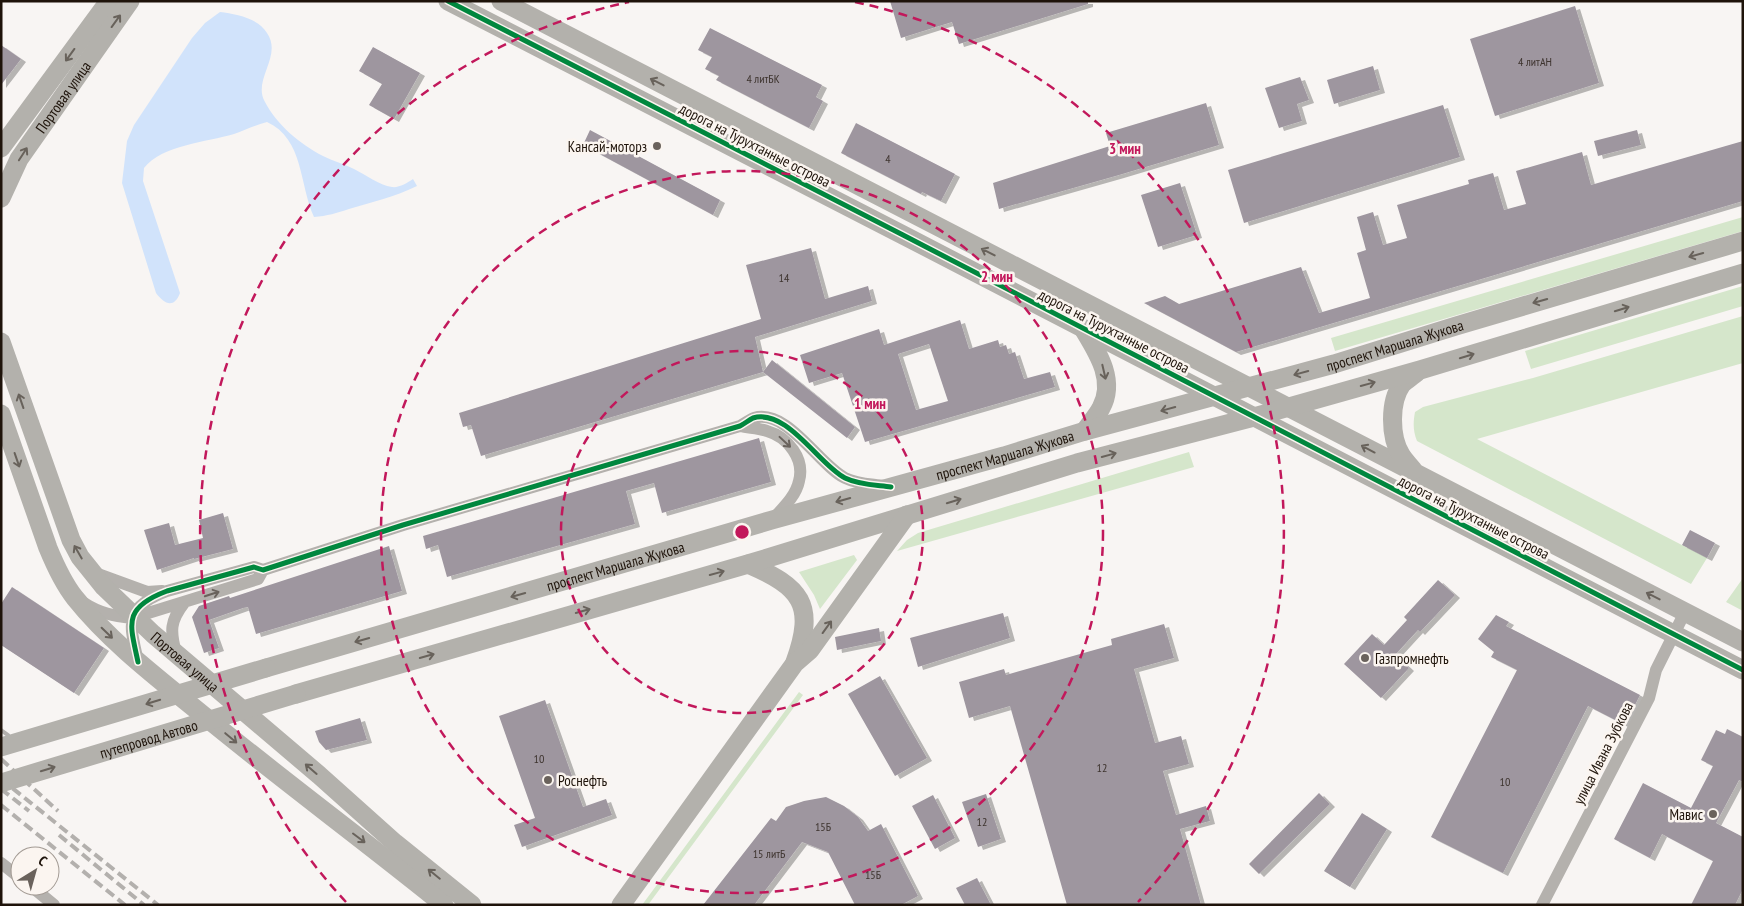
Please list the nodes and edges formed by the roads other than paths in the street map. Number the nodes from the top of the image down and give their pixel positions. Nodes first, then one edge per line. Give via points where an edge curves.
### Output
1 (109, 1) edge
2 (130, 1) edge
3 (448, 1) edge
4 (502, 1) edge
5 (1, 148) edge
6 (1, 198) edge
7 (1743, 241) edge
8 (1743, 273) edge
9 (1083, 329) junction
10 (1, 342) edge
11 (1420, 370) junction
12 (1250, 387) junction
13 (1215, 396) junction
14 (1288, 408) junction
15 (1, 414) edge
16 (1254, 417) junction
17 (740, 426) junction
18 (1085, 431) junction
19 (1416, 474) junction
20 (891, 487) junction
21 (907, 515) junction
22 (772, 520) junction
23 (748, 564) junction
24 (263, 570) junction
25 (92, 572) junction
26 (167, 591) junction
27 (74, 597) junction
28 (184, 603) junction
29 (1685, 612) junction
30 (133, 617) junction
31 (1673, 634) junction
32 (1743, 642) edge
33 (176, 653) junction
34 (138, 662) junction
35 (795, 663) junction
36 (1743, 670) edge
37 (296, 694) joint
38 (1, 747) edge
39 (1, 783) edge
40 (43, 896) edge
41 (54, 905) edge
42 (444, 905) edge
43 (472, 905) edge
44 (621, 905) edge
45 (1542, 905) edge

1 -> 5 street, Портовая улица
6 -> 2 street, Портовая улица via 19,159
3 - 9 street, дорога на Турухтанные острова
12 -> 4 street, дорога на Турухтанные острова
7 -> 12 street, проспект Маршала Жукова
11 -> 8 street, проспект Маршала Жукова
9 - 13 street, дорога на Турухтанные острова
9 -> 18 street via 1100,357 1106,377 1102,407
25 -> 10 street, Портовая улица via 80,557 64,521
14 -> 11 street, проспект Маршала Жукова
11 - 19 street via 1402,384 1392,419 1400,455
12 - 13 street, проспект Маршала Жукова
12 - 14 street, дорога на Турухтанные острова
13 - 16 street, дорога на Турухтанные острова
13 -> 18 street, проспект Маршала Жукова
14 - 16 street, проспект Маршала Жукова
19 -> 14 street, дорога на Турухтанные острова
15 -> 27 street, Портовая улица via 48,548
21 -> 16 street, проспект Маршала Жукова via 1077,463
16 - 31 street, дорога на Турухтанные острова
17 - 20 street via 753,418 765,417 776,421 791,430 845,478
17 -> 22 street via 780,436 798,458 799,482 790,500
17 - 24 street via 403,525
18 - 20 street, проспект Маршала Жукова
29 -> 19 street, дорога на Турухтанные острова
20 -> 22 street, проспект Маршала Жукова
21 - 23 street, проспект Маршала Жукова
35 -> 21 street via 810,650
22 -> 38 street, проспект Маршала Жукова, bridge
23 - 35 street via 786,584 802,604 804,632
37 -> 23 street, проспект Маршала Жукова
24 - 26 street via 254,567
28 -> 24 street via 258,579
25 - 26 street via 147,592
25 - 30 street, Портовая улица
26 - 30 street via 144,602
27 - 30 street via 95,610 113,616
27 -> 34 street, Портовая улица
28 - 30 street
28 - 33 street via 172,624 171,636
29 - 31 street, улица Ивана Зубкова
29 - 32 street, дорога на Турухтанные острова
30 - 33 street, Портовая улица
30 - 34 street via 131,634
31 - 36 street, дорога на Турухтанные острова
31 - 45 street, улица Ивана Зубкова via 1656,670 1649,698
43 -> 33 street, Портовая улица via 395,843
34 -> 42 street, Портовая улица
35 - 44 street
39 -> 37 street, путепровод Автово, bridge
40 - 41 street

